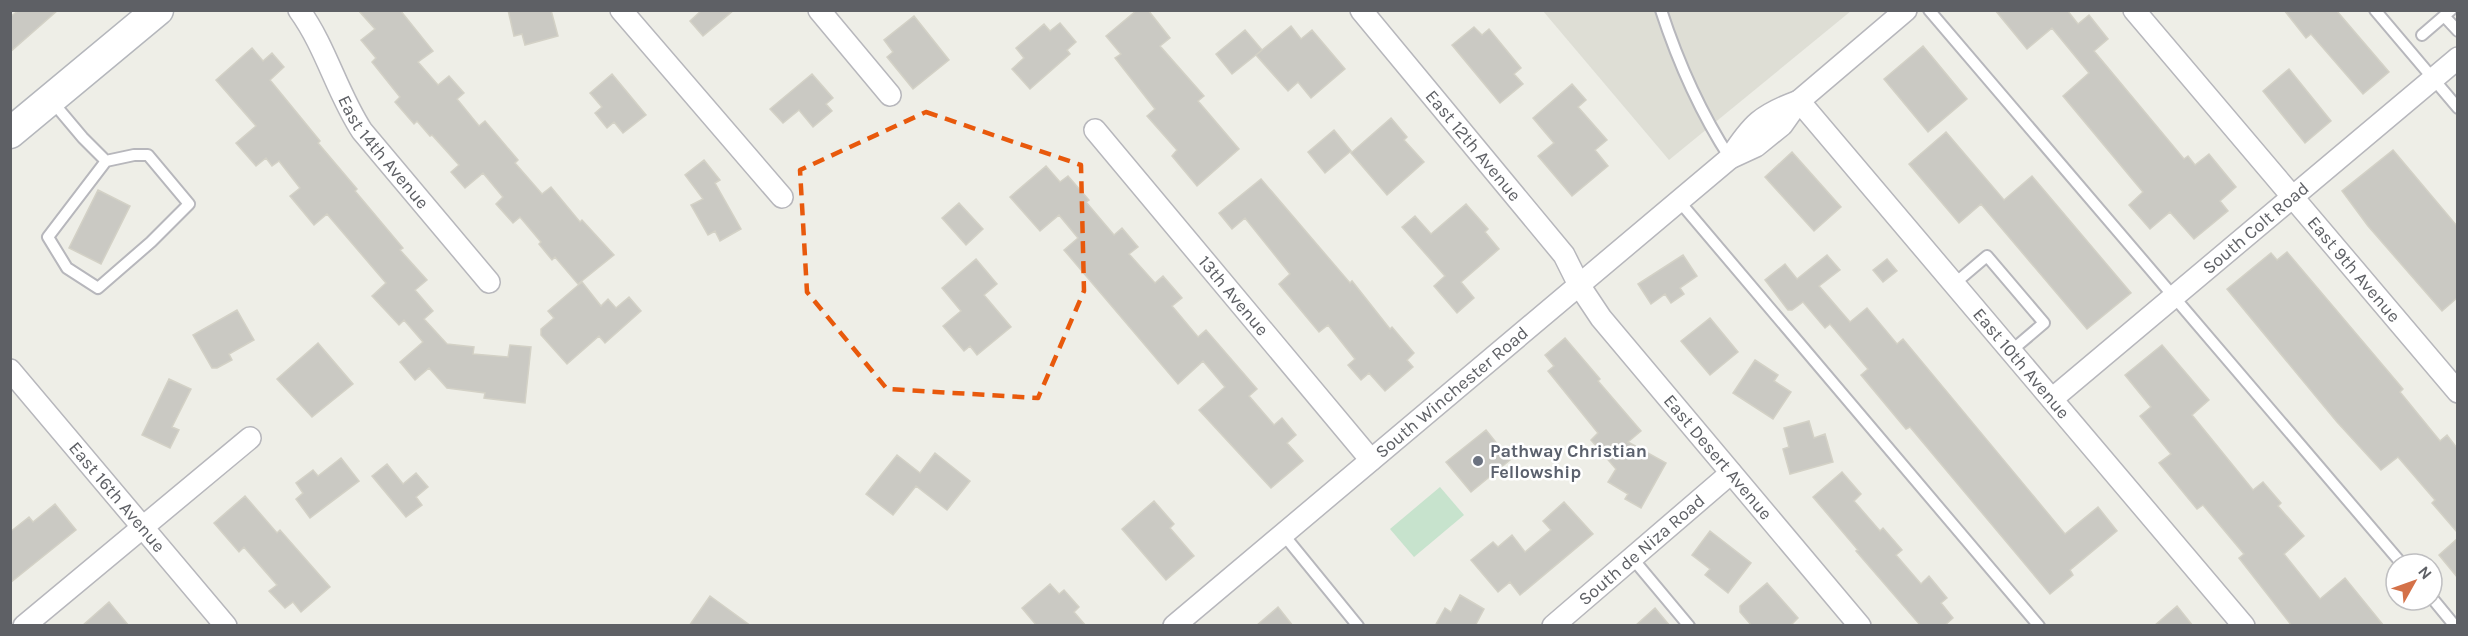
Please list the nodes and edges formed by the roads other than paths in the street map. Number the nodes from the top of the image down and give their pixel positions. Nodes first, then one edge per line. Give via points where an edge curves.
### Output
1 (158, 10) edge
2 (298, 10) edge
3 (621, 10) edge
4 (819, 10) edge
5 (1361, 10) edge
6 (1661, 10) edge
7 (1906, 10) edge
8 (1929, 10) edge
9 (2134, 10) edge
10 (2375, 10) edge
11 (2447, 13) edge
12 (2457, 31) edge
13 (2422, 35) dead end
14 (2456, 62) edge
15 (2433, 79) junction
16 (890, 95) dead end
17 (51, 100) junction
18 (1799, 100) junction
19 (2457, 108) edge
20 (1095, 130) dead end
21 (10, 133) edge
22 (1730, 158) junction
23 (106, 161) junction
24 (782, 196) dead end
25 (2292, 197) junction
26 (1678, 201) junction
27 (489, 282) dead end
28 (1954, 284) junction
29 (1579, 285) junction
30 (2172, 297) junction
31 (2011, 351) junction
32 (10, 370) edge
33 (2457, 392) edge
34 (2052, 399) junction
35 (250, 438) dead end
36 (1371, 460) junction
37 (1731, 473) junction
38 (142, 527) junction
39 (1283, 534) junction
40 (2392, 552) edge
41 (1633, 559) junction
42 (2444, 612) edge
43 (1175, 625) edge
44 (24, 626) edge
45 (226, 626) edge
46 (1358, 626) edge
47 (1553, 626) edge
48 (1689, 626) edge
49 (1860, 626) edge
50 (2038, 626) edge
51 (2244, 626) edge
52 (2455, 626) edge

1 - 17 main road
2 - 27 street, East 14th Avenue via 362,131
3 - 24 street
4 - 16 street
5 - 29 street, East 12th Avenue via 1564,255
6 - 22 lane via 1695,97
7 - 18 street, South Winchester Road
8 - 30 lane
9 - 25 street, East 9th Avenue
10 - 15 lane
11 - 12 lane
11 - 13 lane
14 - 15 street, South Colt Road
15 - 19 lane
15 - 25 street, South Colt Road
17 - 21 main road
17 - 23 lane
18 - 22 street, South Winchester Road via 1771,111 1747,132
18 - 28 street, East 10th Avenue
20 - 36 street, 13th Avenue
22 - 26 street, South Winchester Road
23 - 23 lane via 148,155 189,204 98,288 67,268 48,237
25 - 30 street, South Colt Road
25 - 33 street, East 9th Avenue
26 - 29 street, South Winchester Road
26 - 50 lane
28 - 31 street, East 10th Avenue
28 - 31 lane via 1987,256 2037,314 2044,323
29 - 36 street, South Winchester Road
29 - 37 street, East Desert Avenue via 1601,318
30 - 34 street, South Colt Road
30 - 40 lane
31 - 34 street, East 10th Avenue
32 - 38 street, East 16th Avenue
34 - 51 street, East 10th Avenue
35 - 38 street
36 - 39 street, South Winchester Road
37 - 41 street, South de Niza Road
37 - 49 street, East Desert Avenue
38 - 44 street
38 - 45 street, East 16th Avenue
39 - 43 street, South Winchester Road
39 - 46 lane
41 - 47 street, South de Niza Road
41 - 48 lane
42 - 52 lane

